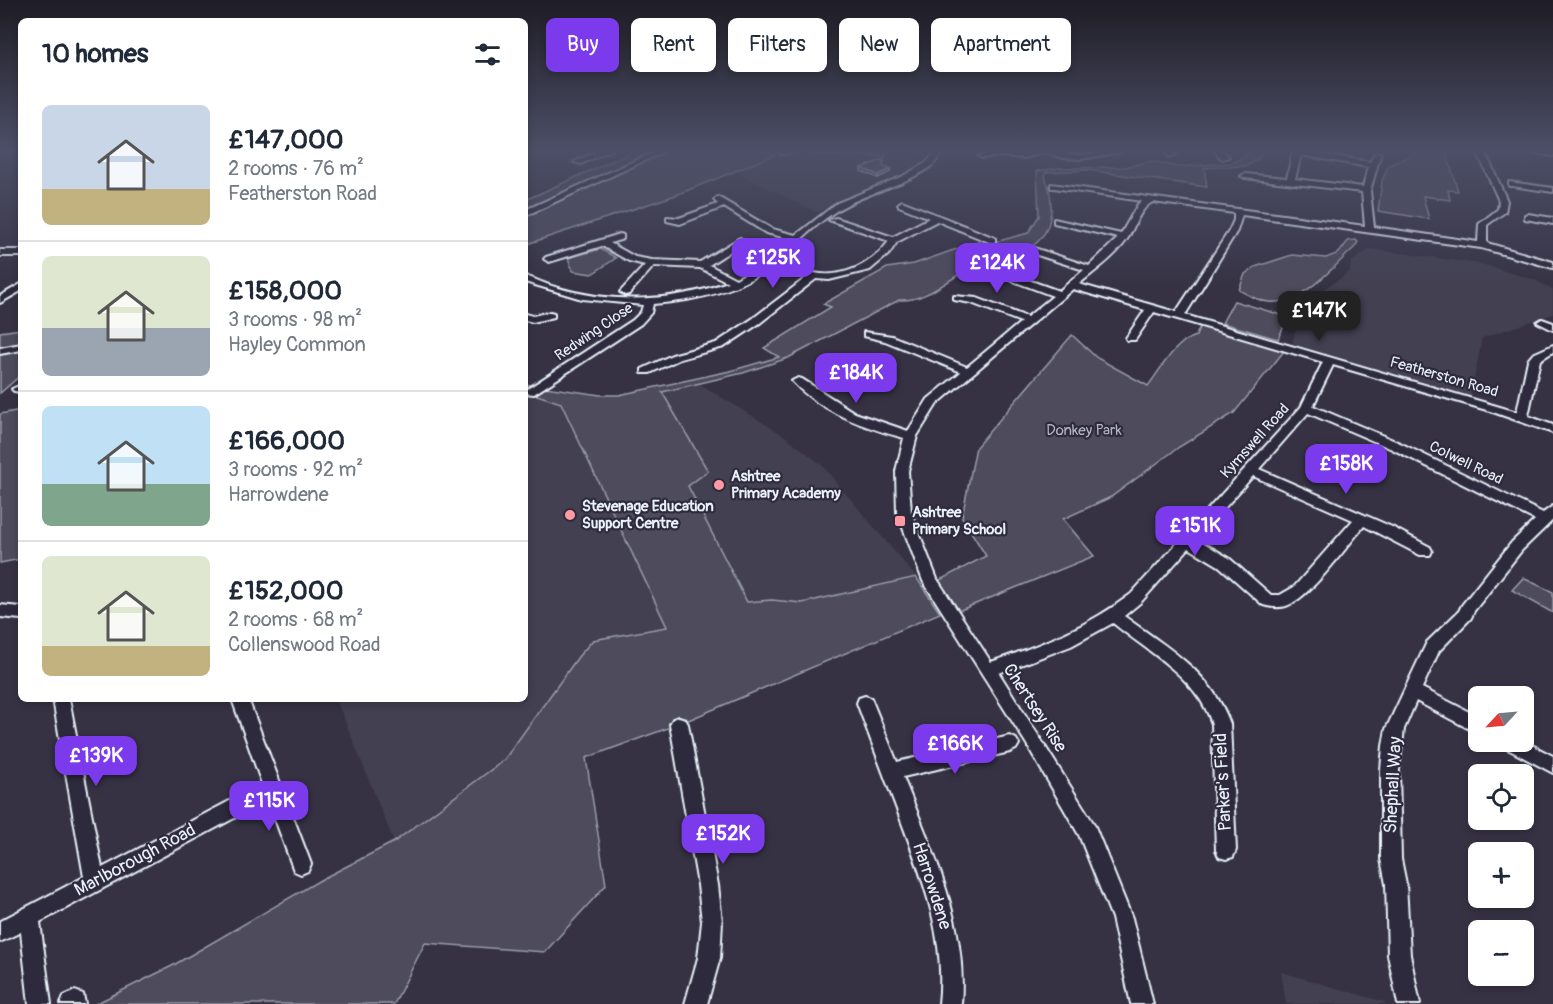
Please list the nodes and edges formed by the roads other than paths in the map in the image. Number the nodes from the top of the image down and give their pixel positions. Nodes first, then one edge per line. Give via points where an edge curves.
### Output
1 (563, 196) edge
2 (863, 196) edge
3 (1117, 196) edge
4 (1366, 196) edge
5 (1501, 196) edge
6 (1143, 200) junction
7 (902, 204) dead end
8 (1238, 211) junction
9 (528, 212) edge
10 (938, 217) junction
11 (1528, 217) dead end
12 (832, 220) dead end
13 (1553, 220) edge
14 (677, 222) dead end
15 (1057, 222) dead end
16 (1370, 229) junction
17 (620, 237) dead end
18 (1124, 237) junction
19 (798, 238) junction
20 (894, 240) junction
21 (992, 240) dead end
22 (740, 241) dead end
23 (602, 242) junction
24 (1482, 245) junction
25 (1031, 250) dead end
26 (0, 253) edge
27 (18, 253) edge
28 (557, 260) dead end
29 (771, 262) junction
30 (652, 263) junction
31 (702, 265) junction
32 (1553, 265) edge
33 (1089, 269) junction
34 (1002, 274) dead end
35 (814, 276) junction
36 (528, 282) edge
37 (735, 283) junction
38 (1074, 286) junction
39 (18, 288) edge
40 (625, 292) dead end
41 (1061, 295) junction
42 (958, 298) dead end
43 (0, 300) edge
44 (648, 302) junction
45 (1151, 309) junction
46 (550, 315) dead end
47 (1179, 317) junction
48 (528, 321) edge
49 (1028, 321) junction
50 (1542, 322) dead end
51 (1553, 327) edge
52 (868, 334) dead end
53 (1131, 338) dead end
54 (18, 348) edge
55 (1553, 348) edge
56 (0, 351) edge
57 (1330, 360) junction
58 (649, 365) dead end
59 (968, 371) junction
60 (798, 381) dead end
61 (530, 392) dead end
62 (1306, 408) junction
63 (1522, 417) junction
64 (1553, 429) edge
65 (911, 436) junction
66 (1251, 470) junction
67 (1549, 516) edge
68 (1362, 519) junction
69 (1188, 541) junction
70 (1425, 551) dead end
71 (0, 611) edge
72 (18, 613) edge
73 (1114, 616) junction
74 (987, 670) junction
75 (1413, 691) junction
76 (62, 702) edge
77 (241, 702) edge
78 (865, 703) dead end
79 (1468, 720) edge
80 (679, 724) dead end
81 (1010, 744) dead end
82 (1529, 752) edge
83 (1553, 765) edge
84 (892, 771) junction
85 (273, 788) junction
86 (1226, 850) dead end
87 (301, 864) dead end
88 (95, 881) junction
89 (29, 916) junction
90 (0, 932) edge
91 (702, 1002) edge
92 (40, 1004) edge
93 (950, 1004) edge
94 (1142, 1004) edge
95 (1409, 1004) edge

1 - 9 street
2 - 19 street via 839,206
3 - 6 street
4 - 16 street
5 - 24 street via 1502,210 1483,224
6 - 8 street
6 - 18 street, Chertsey Rise
7 - 10 street
8 - 16 street
8 - 47 street via 1233,231
10 - 20 street
10 - 21 street
11 - 13 street
12 - 20 street
14 - 19 street via 722,202 769,231
15 - 18 street
16 - 24 street
17 - 23 street
18 - 33 street, Chertsey Rise
19 - 29 street
20 - 35 street via 867,268 829,277
22 - 31 street
23 - 28 street
23 - 30 street via 628,258
24 - 32 street
25 - 33 street
26 - 27 street
29 - 35 street
29 - 37 street
30 - 31 street
30 - 40 street
31 - 37 street
33 - 38 street, Chertsey Rise
34 - 41 street
35 - 58 street via 805,286 762,308 756,321 720,345
36 - 44 street via 580,297
37 - 44 street via 704,293
38 - 41 street, Chertsey Rise
38 - 45 street, Featherston Road
39 - 43 street
41 - 49 street, Chertsey Rise
42 - 49 street
44 - 61 street, Redwing Close via 650,308 637,322 552,383
45 - 47 street, Featherston Road
45 - 53 street
46 - 48 street
47 - 57 street, Featherston Road
49 - 59 street, Chertsey Rise
50 - 51 street
52 - 59 street via 888,338
54 - 56 street
55 - 63 street via 1534,360
57 - 62 street, Kymswell Road
57 - 63 street, Featherston Road
59 - 65 street, Chertsey Rise via 932,402
60 - 65 street via 847,416
62 - 66 street, Kymswell Road
62 - 67 street, Colwell Road
63 - 64 street, Featherston Road
65 - 74 street, Chertsey Rise via 902,471 904,512 930,581
66 - 68 street
66 - 69 street, Kymswell Road
67 - 75 street, Shephall Way via 1517,546 1466,614 1433,647
68 - 69 street via 1299,591 1267,606 1224,562
68 - 70 street
69 - 73 street, Kymswell Road via 1136,598
71 - 72 street
73 - 74 street, Kymswell Road via 1056,647
73 - 86 street, Parker's Field via 1187,675 1217,709 1221,724
74 - 94 street, Chertsey Rise via 1087,830 1122,918
75 - 79 street
75 - 95 street, Shephall Way via 1395,729 1390,770 1391,859
76 - 88 street
77 - 85 street
78 - 84 street, Harrowdene
80 - 91 street via 712,922
81 - 84 street
82 - 83 street
84 - 93 street, Harrowdene via 946,922 952,972
85 - 87 street
85 - 88 street, Marlborough Road
88 - 89 street, Marlborough Road
89 - 90 street, Marlborough Road
89 - 92 street

